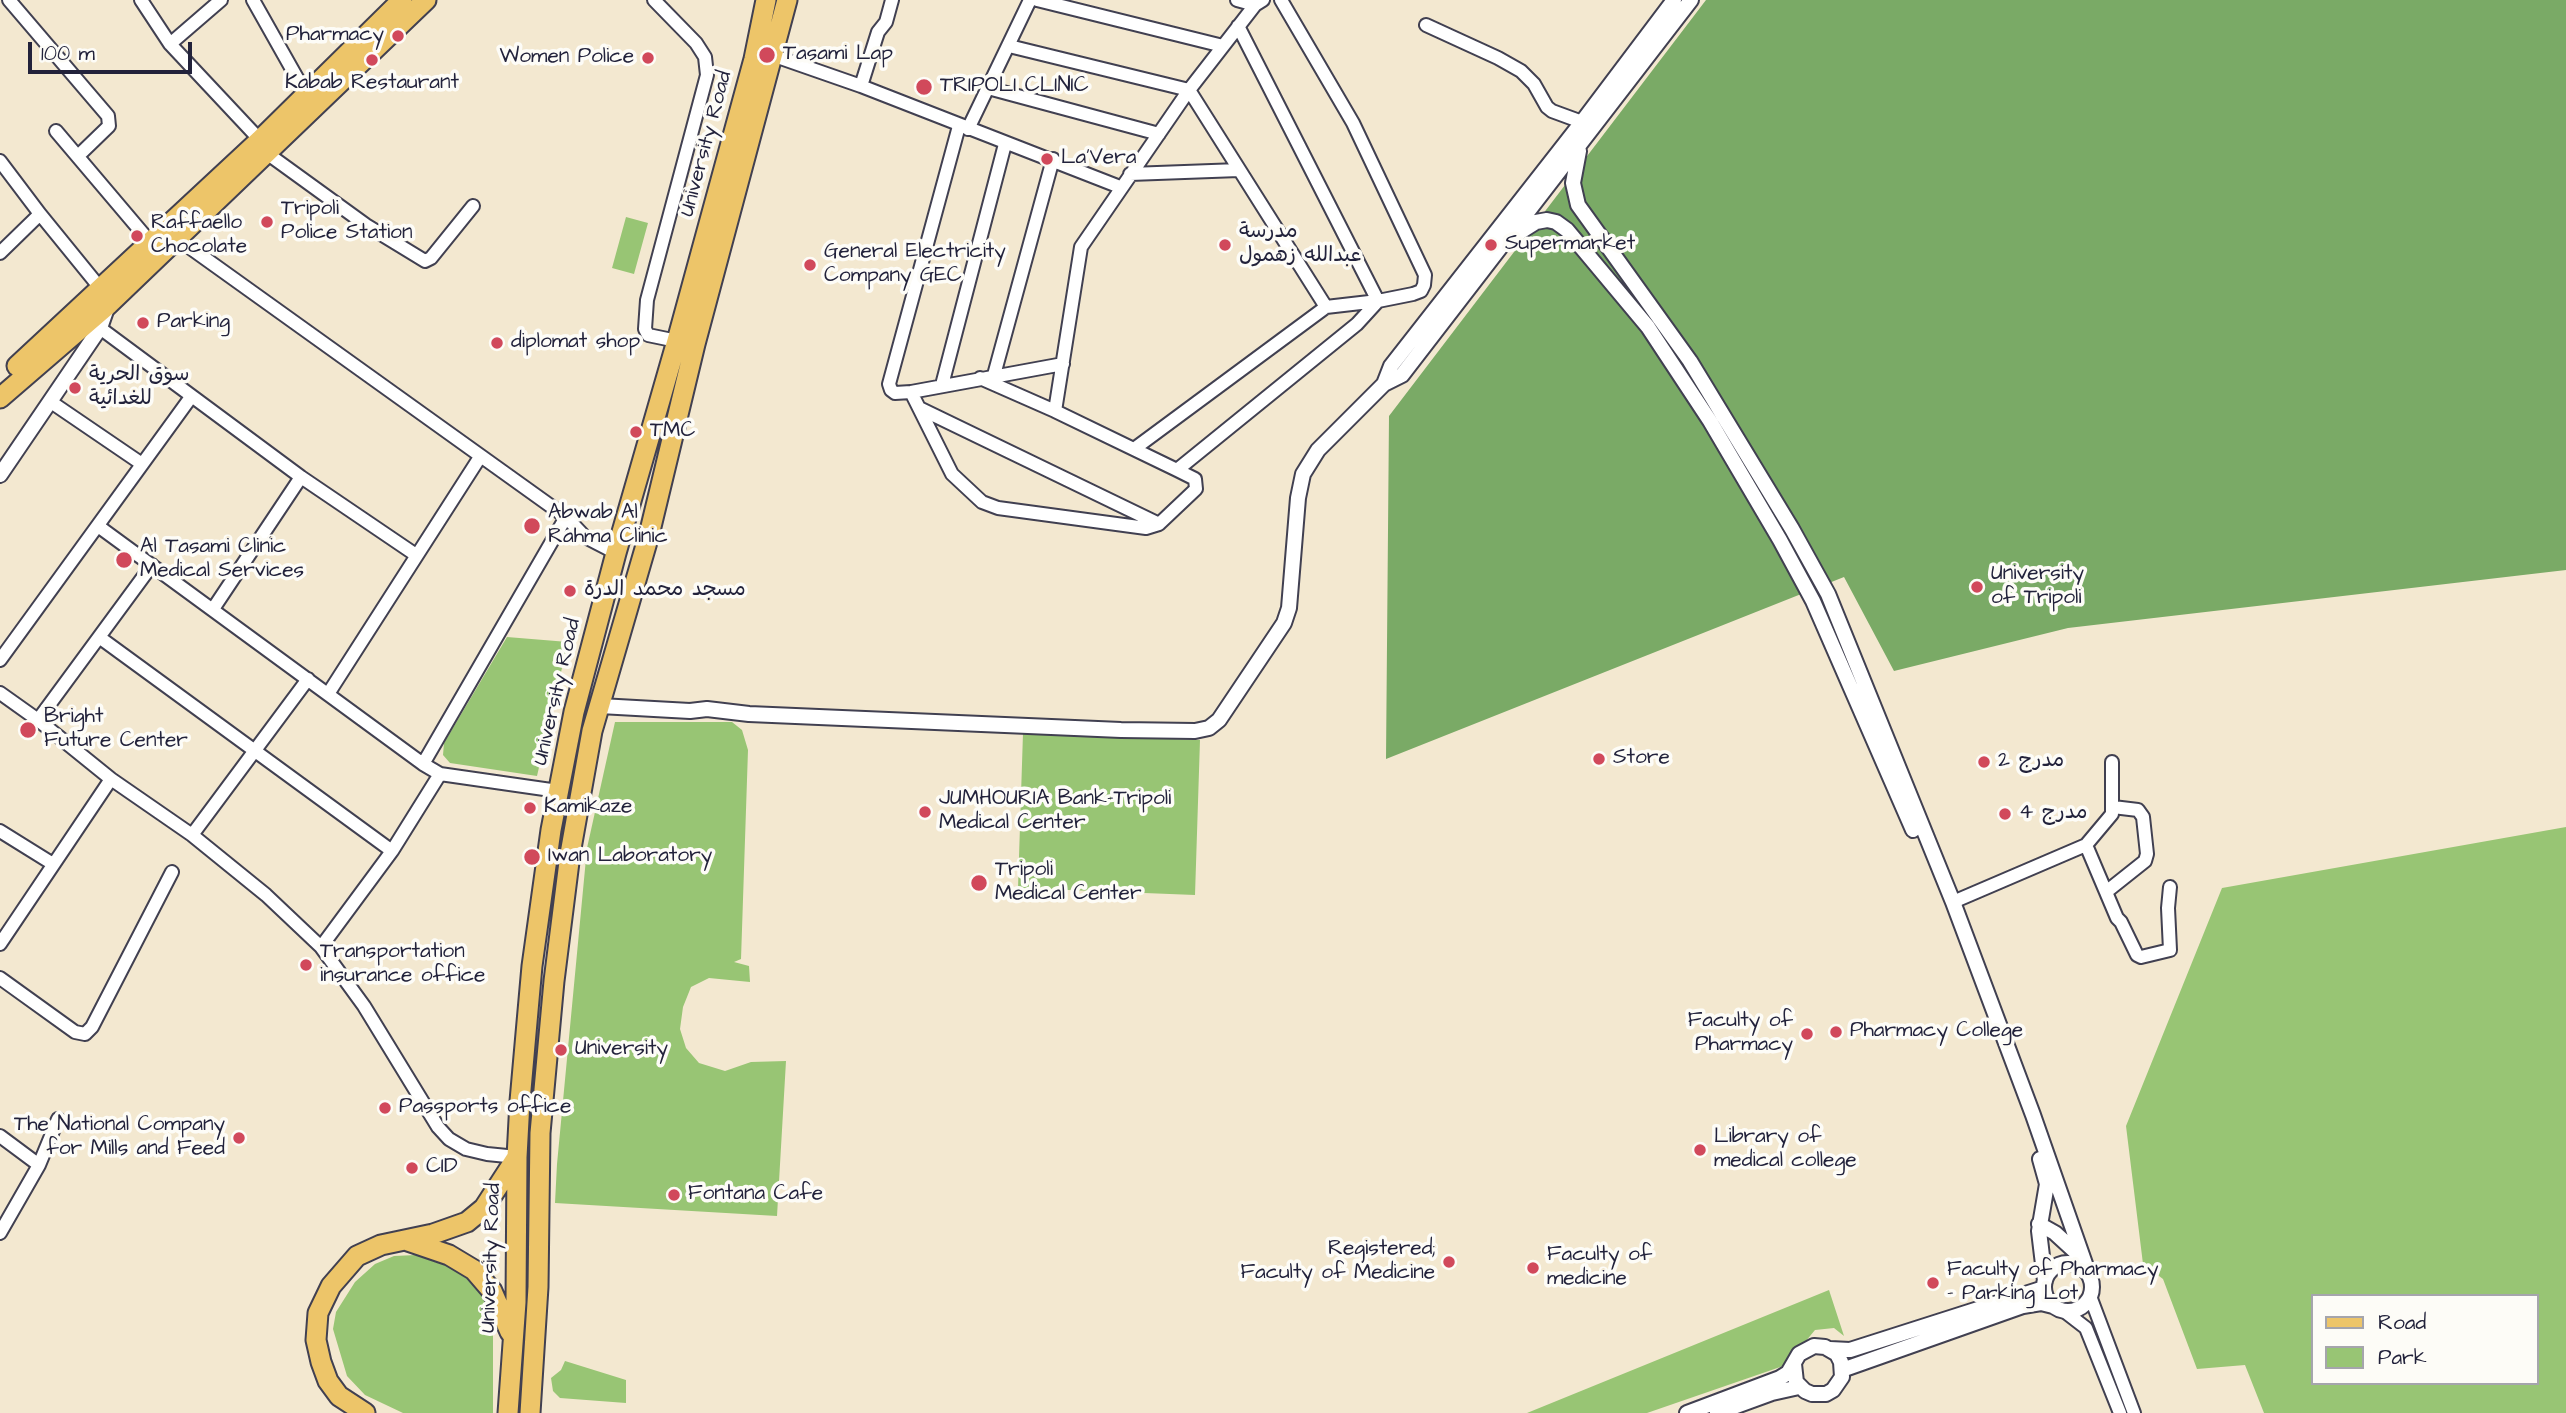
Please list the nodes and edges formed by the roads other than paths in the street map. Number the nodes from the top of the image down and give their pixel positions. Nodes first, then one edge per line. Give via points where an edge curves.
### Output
1 (9, 0) edge
2 (141, 0) edge
3 (221, 0) edge
4 (253, 0) edge
5 (426, 0) edge
6 (654, 0) edge
7 (766, 0) edge
8 (787, 0) edge
9 (892, 0) edge
10 (1030, 0) edge
11 (1037, 0) edge
12 (1237, 0) edge
13 (1280, 0) edge
14 (1674, 0) edge
15 (1691, 0) edge
16 (1259, 3) edge
17 (391, 4) edge
18 (1426, 25) dead end
19 (1238, 26) junction
20 (170, 44) junction
21 (1009, 46) junction
22 (1223, 46) junction
23 (772, 55) junction
24 (861, 86) junction
25 (988, 89) junction
26 (1189, 90) junction
27 (306, 94) junction
28 (1582, 122) junction
29 (963, 128) junction
30 (56, 131) dead end
31 (1159, 134) junction
32 (1005, 144) junction
33 (1581, 144) junction
34 (264, 147) junction
35 (78, 156) junction
36 (1053, 159) junction
37 (0, 161) edge
38 (1239, 170) junction
39 (1130, 174) junction
40 (1120, 187) junction
41 (473, 206) dead end
42 (40, 214) junction
43 (178, 239) junction
44 (150, 242) junction
45 (1503, 245) junction
46 (1607, 246) junction
47 (0, 253) edge
48 (1592, 258) junction
49 (1627, 275) junction
50 (1614, 284) junction
51 (105, 297) junction
52 (1378, 301) junction
53 (1326, 307) junction
54 (100, 328) junction
55 (677, 341) junction
56 (1063, 364) junction
57 (994, 375) junction
58 (980, 378) junction
59 (0, 382) edge
60 (1384, 384) junction
61 (942, 385) junction
62 (911, 392) junction
63 (191, 397) junction
64 (0, 398) edge
65 (51, 402) junction
66 (919, 408) junction
67 (1055, 411) junction
68 (1134, 449) junction
69 (480, 457) junction
70 (142, 464) junction
71 (1177, 470) junction
72 (0, 475) edge
73 (301, 477) junction
74 (566, 517) junction
75 (1159, 524) junction
76 (98, 526) junction
77 (616, 553) junction
78 (416, 555) junction
79 (152, 565) junction
80 (1828, 594) junction
81 (1813, 601) junction
82 (214, 609) junction
83 (99, 638) junction
84 (0, 660) edge
85 (308, 680) junction
86 (0, 693) edge
87 (328, 694) junction
88 (600, 706) junction
89 (38, 720) junction
90 (255, 751) junction
91 (2112, 762) dead end
92 (423, 764) junction
93 (440, 774) junction
94 (111, 779) junction
95 (558, 791) junction
96 (2112, 807) junction
97 (0, 831) edge
98 (192, 835) junction
99 (2086, 845) junction
100 (392, 851) junction
101 (53, 864) junction
102 (172, 872) dead end
103 (2170, 887) dead end
104 (2106, 892) junction
105 (1953, 902) junction
106 (0, 944) edge
107 (321, 947) junction
108 (0, 978) edge
109 (58, 1119) dead end
110 (0, 1136) edge
111 (517, 1157) junction
112 (39, 1165) junction
113 (2039, 1224) junction
114 (0, 1233) edge
115 (404, 1239) junction
116 (2080, 1256) junction
117 (2089, 1275) junction
118 (2045, 1284) junction
119 (2090, 1296) junction
120 (2059, 1308) junction
121 (513, 1338) junction
122 (1830, 1349) junction
123 (1794, 1364) junction
124 (1842, 1370) junction
125 (1799, 1387) junction
126 (365, 1413) edge
127 (508, 1413) edge
128 (530, 1413) edge
129 (1687, 1413) edge
130 (1717, 1413) edge
131 (2120, 1413) edge
132 (2134, 1413) edge

1 - 35 street via 108,116 109,126
2 - 20 street
3 - 20 street
4 - 27 street
5 - 34 main road
6 - 55 street via 696,43 705,57 707,75 647,300 645,329 649,335
7 - 55 main road, University Road
8 - 23 main road, University Road
9 - 24 street
10 - 21 street
11 - 22 street
12 - 16 street
13 - 52 street via 1353,123 1424,275 1421,290
14 - 28 street
15 - 33 street
16 - 19 street
17 - 27 main road
18 - 28 street via 1521,71 1552,111
19 - 22 street
19 - 52 street
20 - 34 street
21 - 25 street
21 - 26 street
22 - 26 street
23 - 24 street
23 - 88 main road, University Road via 649,535
24 - 29 street
25 - 29 street
25 - 31 street
26 - 31 street
26 - 38 street
27 - 34 main road
28 - 60 street via 1391,366
29 - 32 street
29 - 62 street via 889,384 895,393
30 - 35 street
31 - 39 street
32 - 36 street
32 - 61 street
33 - 45 street
33 - 46 street via 1574,168 1575,195
34 - 41 street via 366,225 425,261
34 - 43 main road
34 - 44 main road
35 - 44 street
36 - 40 street
36 - 57 street
37 - 42 street
38 - 39 street
38 - 53 street
39 - 40 street
40 - 56 street via 1081,247
42 - 47 street
42 - 51 street
43 - 51 main road
43 - 69 street
44 - 51 main road
45 - 48 street via 1527,226 1546,220 1567,230
45 - 60 street via 1402,375
46 - 48 street
46 - 49 street
48 - 50 street
49 - 50 street
49 - 80 street via 1734,430
50 - 81 street via 1710,421
51 - 54 street
51 - 59 main road
51 - 64 main road
52 - 53 street
52 - 71 street via 1357,324
53 - 68 street
54 - 63 street
54 - 65 street
55 - 77 main road, University Road
56 - 57 street
56 - 67 street
57 - 58 street
58 - 61 street
58 - 67 street
60 - 88 street via 1318,450 1303,474 1284,623 1209,728 1121,730 715,715
61 - 62 street
62 - 66 street
63 - 70 street
63 - 73 street
65 - 70 street
65 - 72 street
66 - 75 street
66 - 75 street via 952,474 982,502 1146,528
67 - 68 street
68 - 71 street
69 - 74 street
69 - 78 street
70 - 76 street
71 - 75 street via 1195,479 1196,489
73 - 78 street
73 - 82 street
74 - 77 street via 585,537
74 - 92 street
76 - 79 street
76 - 84 street
77 - 95 main road, University Road
78 - 87 street
79 - 82 street
79 - 83 street
80 - 81 street
80 - 105 street
81 - 113 street via 1936,883 2037,1150 2047,1184
82 - 85 street
83 - 89 street
83 - 90 street
85 - 87 street
85 - 90 street
86 - 89 street
87 - 92 street
88 - 128 main road, University Road via 570,854 554,981 540,1133
89 - 94 street
90 - 98 street
90 - 100 street
91 - 96 street
92 - 93 street
93 - 95 street
93 - 100 street
94 - 98 street
94 - 101 street
95 - 111 main road, University Road via 532,966
96 - 99 street via 2112,814
96 - 104 street via 2137,810 2143,817 2147,854 2145,861
97 - 101 street
98 - 107 street
99 - 104 street
99 - 105 street
100 - 107 street
101 - 106 street
102 - 108 street via 85,1034 75,1032
103 - 104 street via 2169,950 2141,957
105 - 116 street
107 - 111 street via 449,1139 466,1149
109 - 112 street
110 - 112 street
111 - 115 main road via 484,1208 467,1222
111 - 121 main road, University Road
112 - 114 street
113 - 116 street
113 - 118 street
115 - 121 main road via 449,1255 474,1270 492,1291
115 - 126 main road via 357,1256 331,1286 318,1313 316,1340 328,1381 339,1396
116 - 117 street
117 - 118 street via 2078,1266 2064,1264 2052,1269
117 - 119 street
118 - 120 street via 2049,1301
118 - 122 street via 1850,1350
119 - 120 street via 2075,1310
119 - 132 street
120 - 124 street via 2041,1303 2023,1306
120 - 131 street via 2085,1328
121 - 127 main road, University Road
122 - 123 street via 1808,1348
122 - 124 street
123 - 125 street
123 - 129 street via 1780,1378
124 - 125 street via 1838,1384 1826,1394 1812,1394
125 - 130 street

